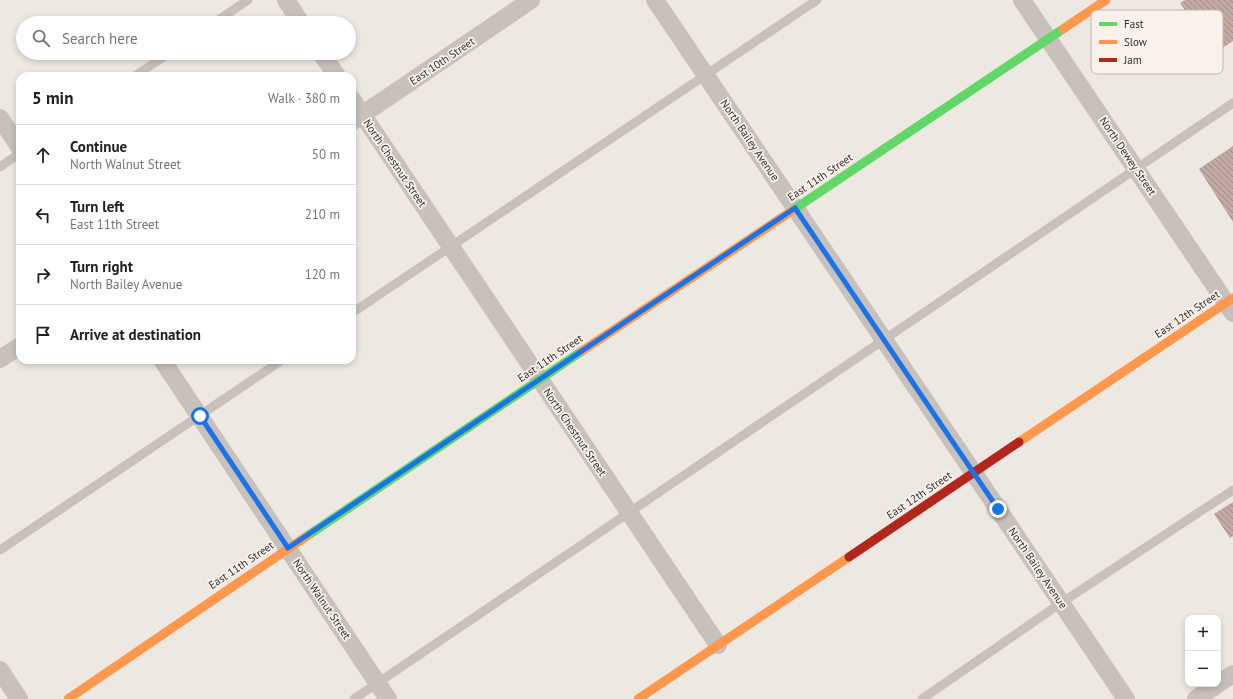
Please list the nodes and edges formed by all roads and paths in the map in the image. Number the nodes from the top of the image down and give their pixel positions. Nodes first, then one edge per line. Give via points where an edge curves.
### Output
1 (248, 0) edge
2 (286, 0) edge
3 (531, 0) edge
4 (655, 0) edge
5 (818, 0) edge
6 (1022, 0) edge
7 (1106, 0) edge
8 (1091, 10) edge
9 (1091, 10) edge
10 (224, 16) edge
11 (296, 16) edge
12 (1048, 39) junction
13 (159, 60) edge
14 (326, 60) edge
15 (141, 72) edge
16 (333, 72) edge
17 (706, 76) junction
18 (1233, 103) edge
19 (0, 118) edge
20 (357, 118) edge
21 (16, 142) edge
22 (16, 156) edge
23 (0, 167) edge
24 (1136, 168) junction
25 (795, 208) junction
26 (451, 246) junction
27 (1231, 305) edge
28 (356, 310) edge
29 (884, 339) junction
30 (16, 349) edge
31 (0, 360) edge
32 (165, 364) edge
33 (276, 364) edge
34 (540, 379) junction
35 (200, 416) junction
36 (974, 473) junction
37 (1233, 490) edge
38 (629, 513) junction
39 (288, 548) junction
40 (0, 550) edge
41 (1061, 603) junction
42 (718, 645) junction
43 (0, 670) edge
44 (1233, 674) edge
45 (1221, 682) edge
46 (378, 683) junction
47 (1214, 687) edge
48 (19, 699) edge
49 (68, 699) edge
50 (354, 699) edge
51 (388, 699) edge
52 (638, 699) edge
53 (922, 699) edge
54 (1126, 699) edge
55 (1196, 699) edge

1 - 10 lane
2 - 11 street
3 - 20 street, East 10th Street
4 - 17 street, North Bailey Avenue
5 - 17 lane
6 - 12 street, North Dewey Street
7 - 9 street, East 11th Street
8 - 12 street, East 11th Street
12 - 24 street, North Dewey Street
12 - 25 street, East 11th Street
13 - 15 lane
14 - 16 street
17 - 25 street, North Bailey Avenue
17 - 26 lane
18 - 24 lane
19 - 21 street
20 - 26 street, North Chestnut Street
22 - 23 lane
24 - 27 street, North Dewey Street
24 - 29 lane
25 - 29 street, North Bailey Avenue
25 - 34 street, East 11th Street
26 - 28 lane
26 - 34 street, North Chestnut Street
27 - 36 street, East 12th Street
29 - 36 street, North Bailey Avenue
29 - 38 lane
30 - 31 street
32 - 35 street, North Walnut Street
33 - 35 lane
34 - 38 street, North Chestnut Street
34 - 39 street, East 11th Street
35 - 39 street, North Walnut Street
35 - 40 lane
36 - 41 street, North Bailey Avenue
36 - 42 street, East 12th Street
37 - 41 lane
38 - 42 street, North Chestnut Street
38 - 46 lane
39 - 46 street, North Walnut Street
39 - 49 street, East 11th Street
41 - 53 lane
41 - 54 street, North Bailey Avenue
42 - 52 street, East 12th Street
43 - 48 street
44 - 45 street
46 - 50 lane
46 - 51 street, North Walnut Street
47 - 55 street

